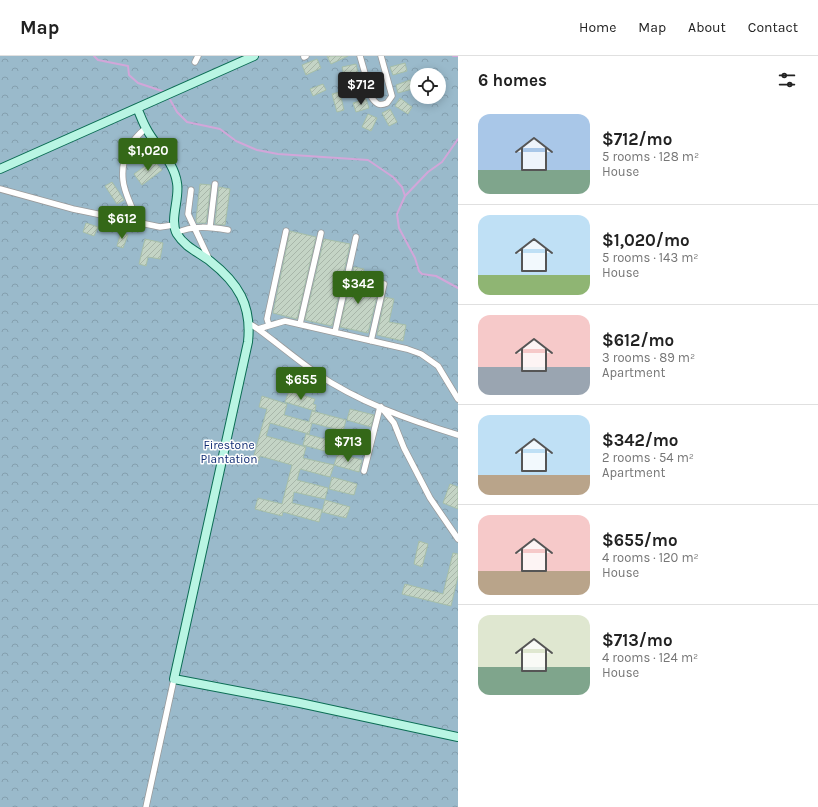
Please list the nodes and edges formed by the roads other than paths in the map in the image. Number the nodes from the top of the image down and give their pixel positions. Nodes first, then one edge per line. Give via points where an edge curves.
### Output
1 (198, 56) edge
2 (254, 56) edge
3 (360, 56) edge
4 (380, 56) edge
5 (195, 62) dead end
6 (137, 108) junction
7 (146, 128) junction
8 (0, 169) edge
9 (215, 184) dead end
10 (0, 189) edge
11 (191, 190) dead end
12 (137, 222) junction
13 (210, 227) junction
14 (193, 228) junction
15 (175, 229) junction
16 (228, 230) dead end
17 (286, 231) dead end
18 (321, 233) dead end
19 (356, 237) dead end
20 (210, 261) junction
21 (384, 284) dead end
22 (250, 324) junction
23 (300, 324) junction
24 (269, 325) junction
25 (258, 329) junction
26 (335, 332) junction
27 (371, 340) junction
28 (458, 399) edge
29 (380, 407) junction
30 (458, 435) edge
31 (364, 471) dead end
32 (458, 539) edge
33 (174, 679) junction
34 (458, 737) edge
35 (146, 807) edge

1 - 5 street
2 - 6 street
3 - 4 street via 372,98 382,105 392,96
6 - 7 street
6 - 8 street
7 - 12 street via 135,137 129,147 123,181
7 - 15 street via 173,169 177,182
9 - 13 street
10 - 12 street via 73,209
11 - 14 street via 188,214
12 - 15 street
13 - 14 street
13 - 16 street
14 - 15 street
14 - 20 street
15 - 20 street via 184,244
17 - 24 street via 267,319
18 - 23 street
19 - 26 street
20 - 22 street via 238,288 247,308
21 - 27 street
22 - 25 street
22 - 33 street
23 - 24 street via 285,320
23 - 26 street
24 - 25 street
25 - 29 street via 316,373
26 - 27 street
27 - 28 street via 421,354 438,366
29 - 30 street
29 - 31 street
29 - 32 street via 394,423 430,498
33 - 34 street
33 - 35 street

